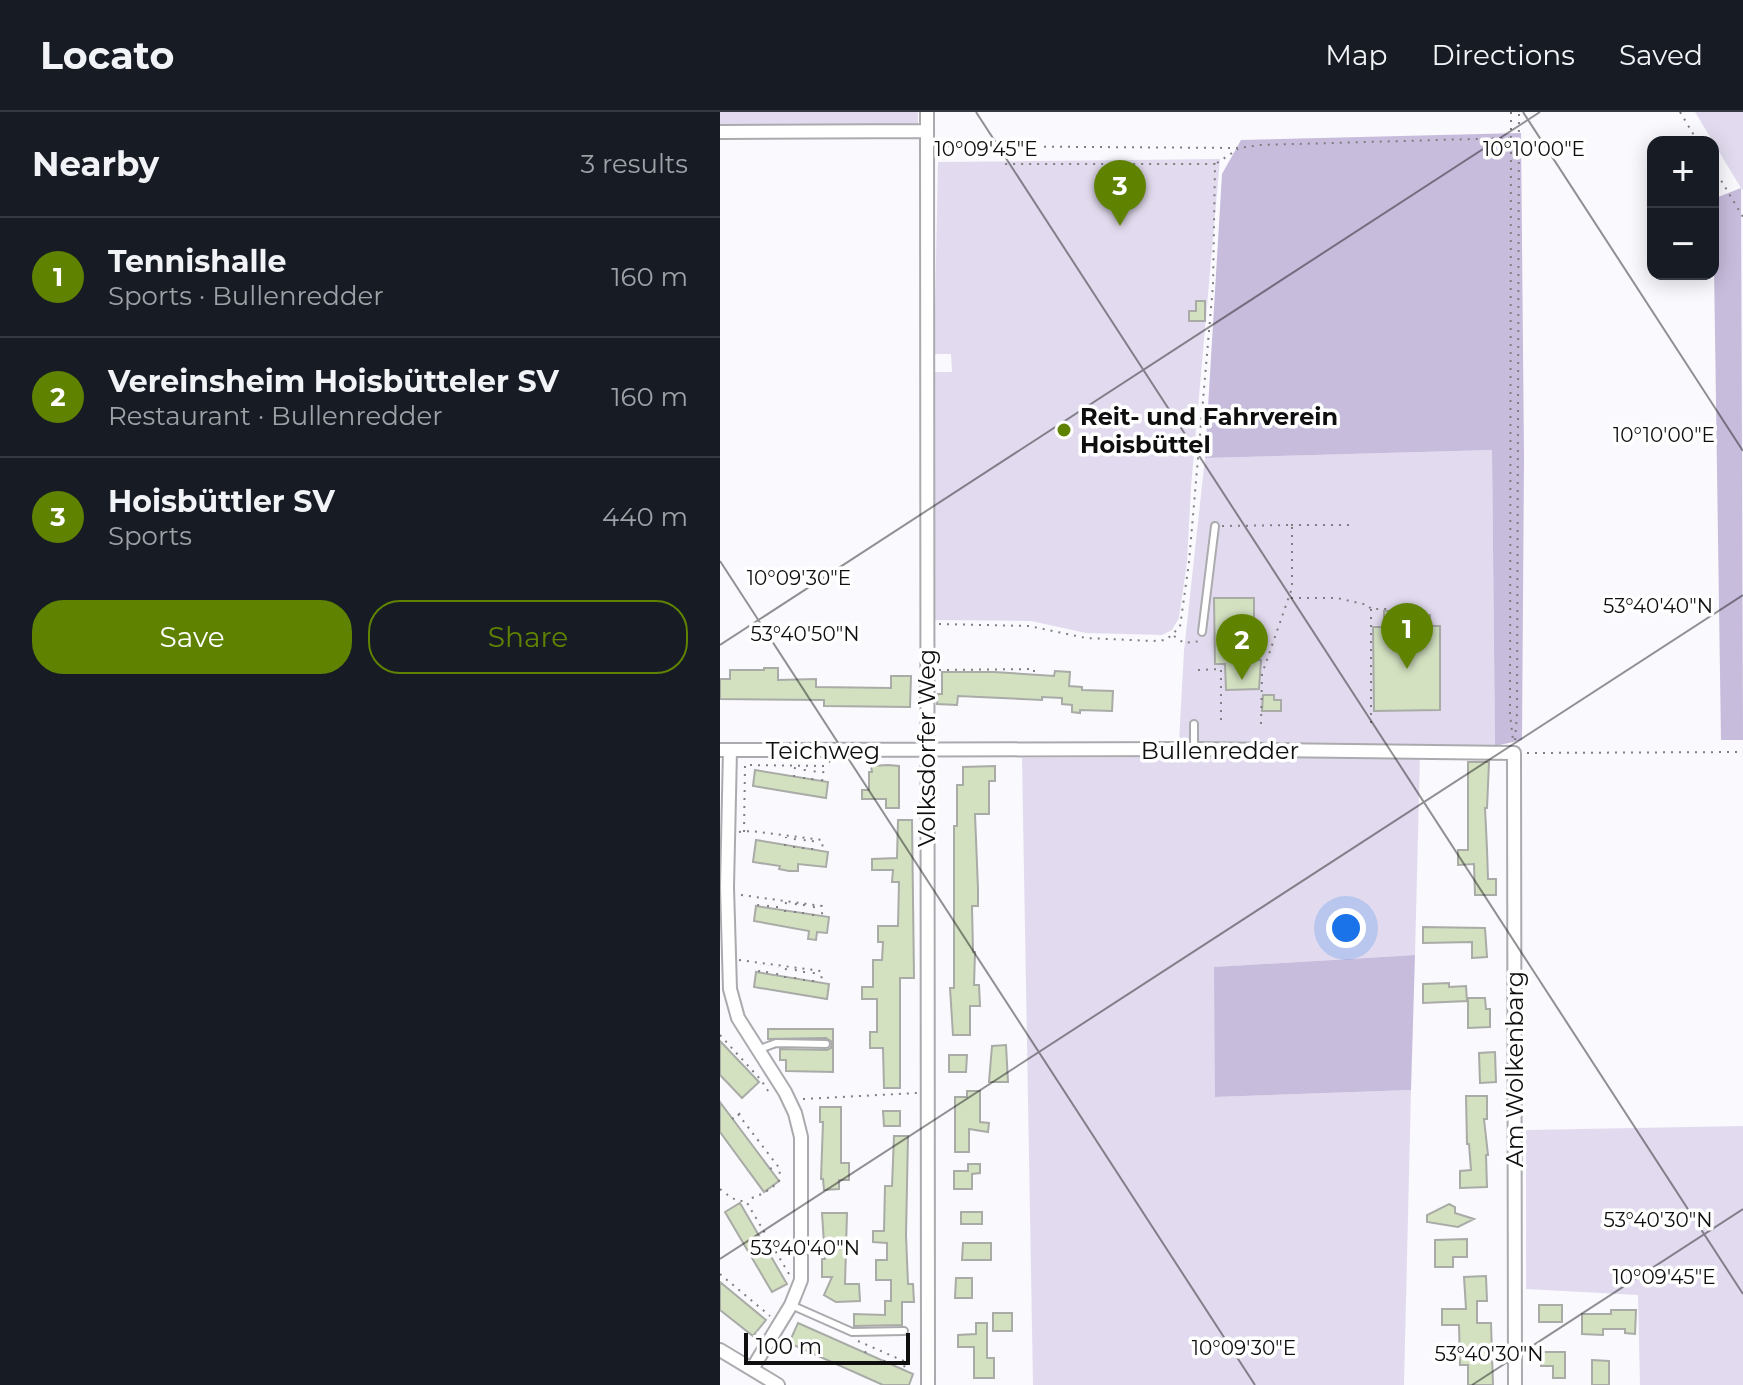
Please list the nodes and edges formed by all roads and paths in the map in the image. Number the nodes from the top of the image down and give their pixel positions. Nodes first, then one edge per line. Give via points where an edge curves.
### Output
1 (927, 112) edge
2 (1511, 112) edge
3 (1519, 112) edge
4 (1680, 112) edge
5 (927, 131) junction
6 (720, 132) edge
7 (1694, 136) edge
8 (1510, 138) junction
9 (926, 146) junction
10 (1239, 148) junction
11 (1000, 164) dead end
12 (1215, 164) junction
13 (1719, 177) edge
14 (1743, 217) edge
15 (1292, 525) junction
16 (1353, 525) dead end
17 (1215, 526) joint
18 (1234, 526) dead end
19 (1290, 598) junction
20 (1371, 609) junction
21 (1402, 609) dead end
22 (926, 624) junction
23 (1202, 632) dead end
24 (1173, 635) junction
25 (1201, 641) dead end
26 (1022, 669) junction
27 (1198, 670) dead end
28 (926, 671) junction
29 (1022, 676) dead end
30 (1034, 676) dead end
31 (1194, 724) dead end
32 (1221, 724) dead end
33 (1261, 725) dead end
34 (1371, 726) dead end
35 (1194, 749) junction
36 (725, 750) edge
37 (844, 750) junction
38 (927, 750) junction
39 (1743, 752) edge
40 (1514, 753) junction
41 (795, 766) junction
42 (805, 766) junction
43 (816, 766) junction
44 (824, 766) junction
45 (794, 777) dead end
46 (804, 779) dead end
47 (812, 780) dead end
48 (822, 781) dead end
49 (744, 832) junction
50 (728, 833) junction
51 (786, 836) junction
52 (795, 837) junction
53 (805, 838) junction
54 (813, 839) junction
55 (785, 846) dead end
56 (794, 848) dead end
57 (803, 849) dead end
58 (812, 850) dead end
59 (823, 851) dead end
60 (728, 894) junction
61 (759, 897) junction
62 (768, 898) junction
63 (778, 900) junction
64 (787, 901) junction
65 (796, 902) junction
66 (804, 903) junction
67 (814, 905) junction
68 (758, 906) dead end
69 (768, 907) dead end
70 (777, 908) dead end
71 (785, 912) dead end
72 (795, 913) dead end
73 (803, 914) dead end
74 (813, 916) dead end
75 (822, 917) dead end
76 (744, 961) dead end
77 (760, 963) junction
78 (768, 964) junction
79 (778, 965) junction
80 (786, 966) junction
81 (796, 968) junction
82 (805, 969) junction
83 (814, 970) junction
84 (759, 972) dead end
85 (767, 973) dead end
86 (777, 975) dead end
87 (785, 978) dead end
88 (795, 979) dead end
89 (804, 981) dead end
90 (813, 982) dead end
91 (822, 983) dead end
92 (720, 1035) edge
93 (826, 1044) dead end
94 (757, 1051) junction
95 (926, 1092) junction
96 (770, 1094) dead end
97 (789, 1099) junction
98 (745, 1110) dead end
99 (738, 1114) junction
100 (732, 1119) dead end
101 (757, 1139) junction
102 (751, 1144) dead end
103 (777, 1165) junction
104 (770, 1169) dead end
105 (720, 1189) edge
106 (746, 1201) junction
107 (764, 1217) dead end
108 (757, 1221) junction
109 (720, 1274) edge
110 (730, 1282) junction
111 (726, 1287) dead end
112 (798, 1290) junction
113 (746, 1296) junction
114 (743, 1301) dead end
115 (791, 1305) junction
116 (761, 1308) junction
117 (758, 1313) dead end
118 (781, 1324) junction
119 (904, 1331) dead end
120 (852, 1332) junction
121 (868, 1346) junction
122 (720, 1350) edge
123 (865, 1353) dead end
124 (887, 1354) junction
125 (884, 1362) dead end
126 (752, 1369) junction
127 (903, 1370) dead end
128 (778, 1385) edge
129 (928, 1385) edge
130 (1515, 1385) edge

1 - 5 street, Volksdorfer Weg
2 - 8 path
3 - 40 path
4 - 7 path
5 - 6 street
5 - 9 street, Volksdorfer Weg
8 - 10 path
8 - 40 path
9 - 10 path
9 - 22 street, Volksdorfer Weg
10 - 12 path
11 - 12 path
12 - 24 path via 1213,285 1189,562 1180,627
13 - 14 path
15 - 16 path
15 - 17 path
15 - 18 path
15 - 19 path
17 - 23 lane
19 - 20 path via 1337,598
19 - 33 path via 1262,674
20 - 21 path
20 - 34 path
22 - 24 path via 1029,626 1105,640 1153,641
22 - 28 street, Volksdorfer Weg
24 - 25 path via 1184,643
26 - 28 path
26 - 29 path
26 - 30 path via 1034,669
27 - 32 path via 1221,669
28 - 38 street, Volksdorfer Weg
31 - 35 lane
35 - 38 street, Bullenredder
35 - 40 street, Bullenredder
36 - 37 street, Teichweg
36 - 50 street
37 - 38 street, Teichweg
37 - 44 path
38 - 95 street, Volksdorfer Weg
39 - 40 path
40 - 130 street, Am Wolkenbarg
41 - 42 path
41 - 45 path
41 - 49 path via 745,765
42 - 43 path
42 - 46 path
43 - 44 path
43 - 47 path
44 - 48 path
49 - 50 path
49 - 51 path
50 - 60 street
51 - 52 path
51 - 55 path
52 - 53 path
52 - 56 path
53 - 54 path
53 - 57 path
54 - 58 path
54 - 59 path via 822,840
60 - 61 path
60 - 94 street via 730,989 738,1018
61 - 62 path
61 - 68 path
62 - 63 path
62 - 69 path
63 - 64 path
63 - 70 path
64 - 65 path
64 - 71 path
65 - 66 path
65 - 72 path
66 - 67 path
66 - 73 path
67 - 74 path
67 - 75 path via 822,906
76 - 77 path
77 - 78 path
77 - 84 path
78 - 79 path
78 - 85 path
79 - 80 path
79 - 86 path
80 - 81 path
80 - 87 path
81 - 82 path
81 - 88 path
82 - 83 path
82 - 89 path
83 - 90 path
83 - 91 path via 823,973
92 - 96 path
93 - 94 lane via 776,1043
94 - 97 street
95 - 97 path
95 - 129 street, Volksdorfer Weg
97 - 112 street via 801,1137 803,1266
98 - 99 path
99 - 100 path
99 - 101 path
101 - 102 path
101 - 103 path
103 - 104 path
103 - 106 path via 779,1182
105 - 106 path
106 - 108 path
107 - 108 path
108 - 112 path
109 - 110 path
110 - 111 path
110 - 113 path
112 - 115 street
113 - 114 path
113 - 116 path
115 - 118 street
115 - 120 lane
116 - 117 path
116 - 118 path
118 - 126 street
119 - 120 lane
120 - 121 path
121 - 123 path
121 - 124 path
122 - 126 street
124 - 125 path
124 - 127 path via 906,1362
126 - 128 street

